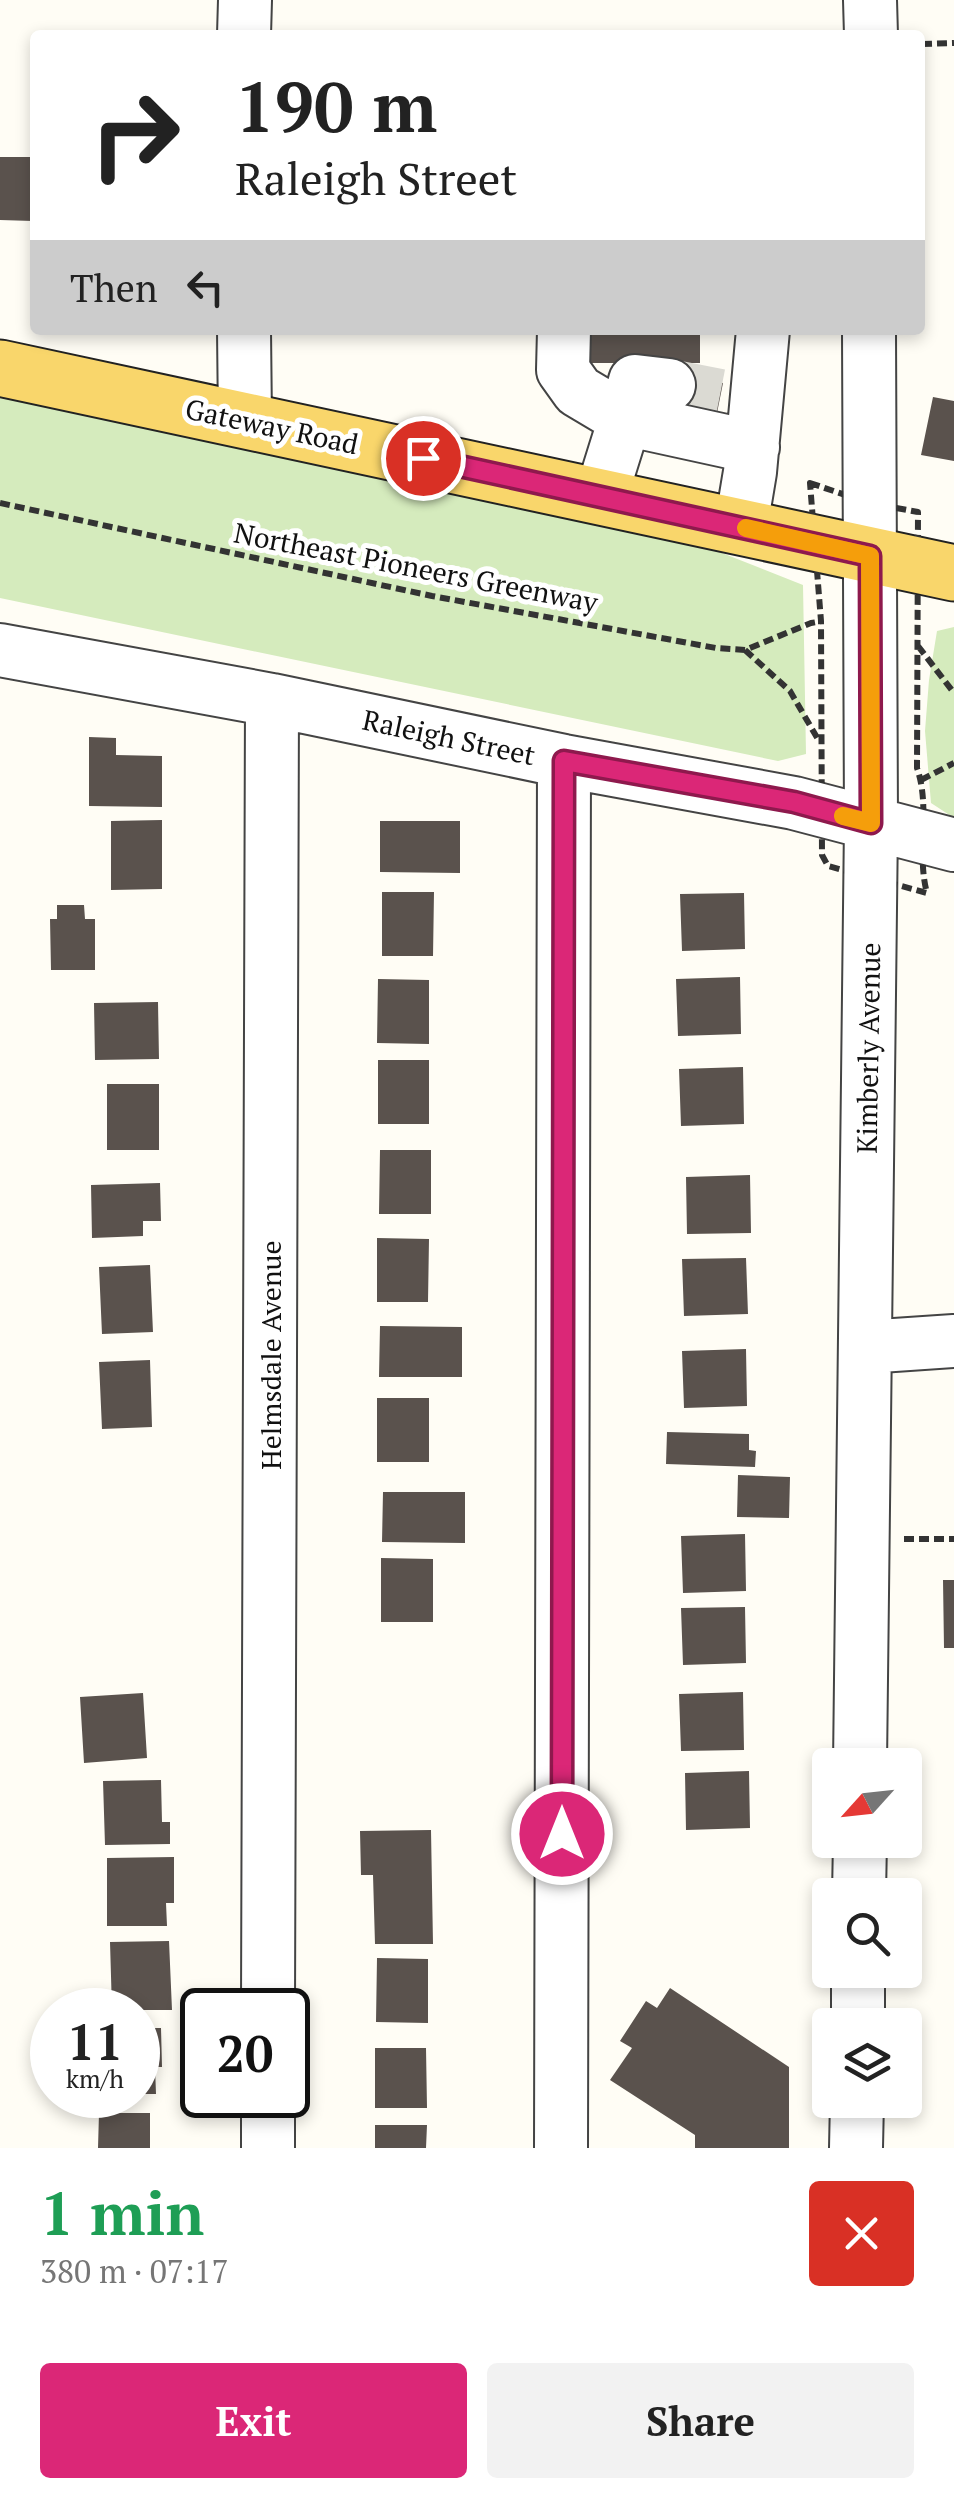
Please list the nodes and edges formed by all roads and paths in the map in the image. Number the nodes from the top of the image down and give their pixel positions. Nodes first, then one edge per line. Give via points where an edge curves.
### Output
1 (244, 0) edge
2 (870, 0) edge
3 (244, 30) edge
4 (870, 30) edge
5 (925, 44) edge
6 (954, 44) edge
7 (244, 335) edge
8 (564, 335) edge
9 (762, 335) edge
10 (870, 335) edge
11 (0, 368) edge
12 (670, 386) tunnel mouth
13 (744, 415) junction
14 (626, 419) junction
15 (245, 421) junction
16 (601, 496) junction
17 (0, 503) edge
18 (741, 526) junction
19 (870, 556) junction
20 (954, 572) edge
21 (821, 621) dead end
22 (917, 645) dead end
23 (0, 650) edge
24 (745, 650) junction
25 (954, 692) edge
26 (272, 700) junction
27 (820, 743) dead end
28 (564, 761) junction
29 (954, 763) edge
30 (921, 780) dead end
31 (871, 823) junction
32 (954, 845) edge
33 (954, 1341) edge
34 (865, 1347) junction
35 (898, 1539) dead end
36 (954, 1539) edge
37 (860, 1748) edge
38 (268, 1988) edge
39 (268, 2118) edge
40 (857, 2118) edge
41 (268, 2148) edge
42 (561, 2148) edge
43 (856, 2148) edge

1 - 3 street
2 - 4 street
5 - 6 path
7 - 15 street
8 - 14 street via 563,370 578,391
9 - 13 street
10 - 19 street, Kimberly Avenue
11 - 15 main road, Gateway Road
12 - 14 street via 635,380
13 - 14 street
13 - 18 street
14 - 16 street
15 - 16 main road, Gateway Road
16 - 18 main road, Gateway Road
17 - 24 path, Northeast Pioneers Greenway via 432,596
18 - 19 main road, Gateway Road
19 - 20 main road, Gateway Road
19 - 31 street, Kimberly Avenue
21 - 24 path, Northeast Pioneers Greenway
22 - 25 path
23 - 26 street, Raleigh Street
24 - 27 path via 790,691
26 - 28 street, Raleigh Street
26 - 38 street, Helmsdale Avenue
28 - 31 street, Raleigh Street via 794,802
28 - 42 street
29 - 30 path
31 - 32 street, Raleigh Street
31 - 34 street, Kimberly Avenue
33 - 34 street
34 - 37 street, Kimberly Avenue
35 - 36 path
39 - 41 street
40 - 43 street

